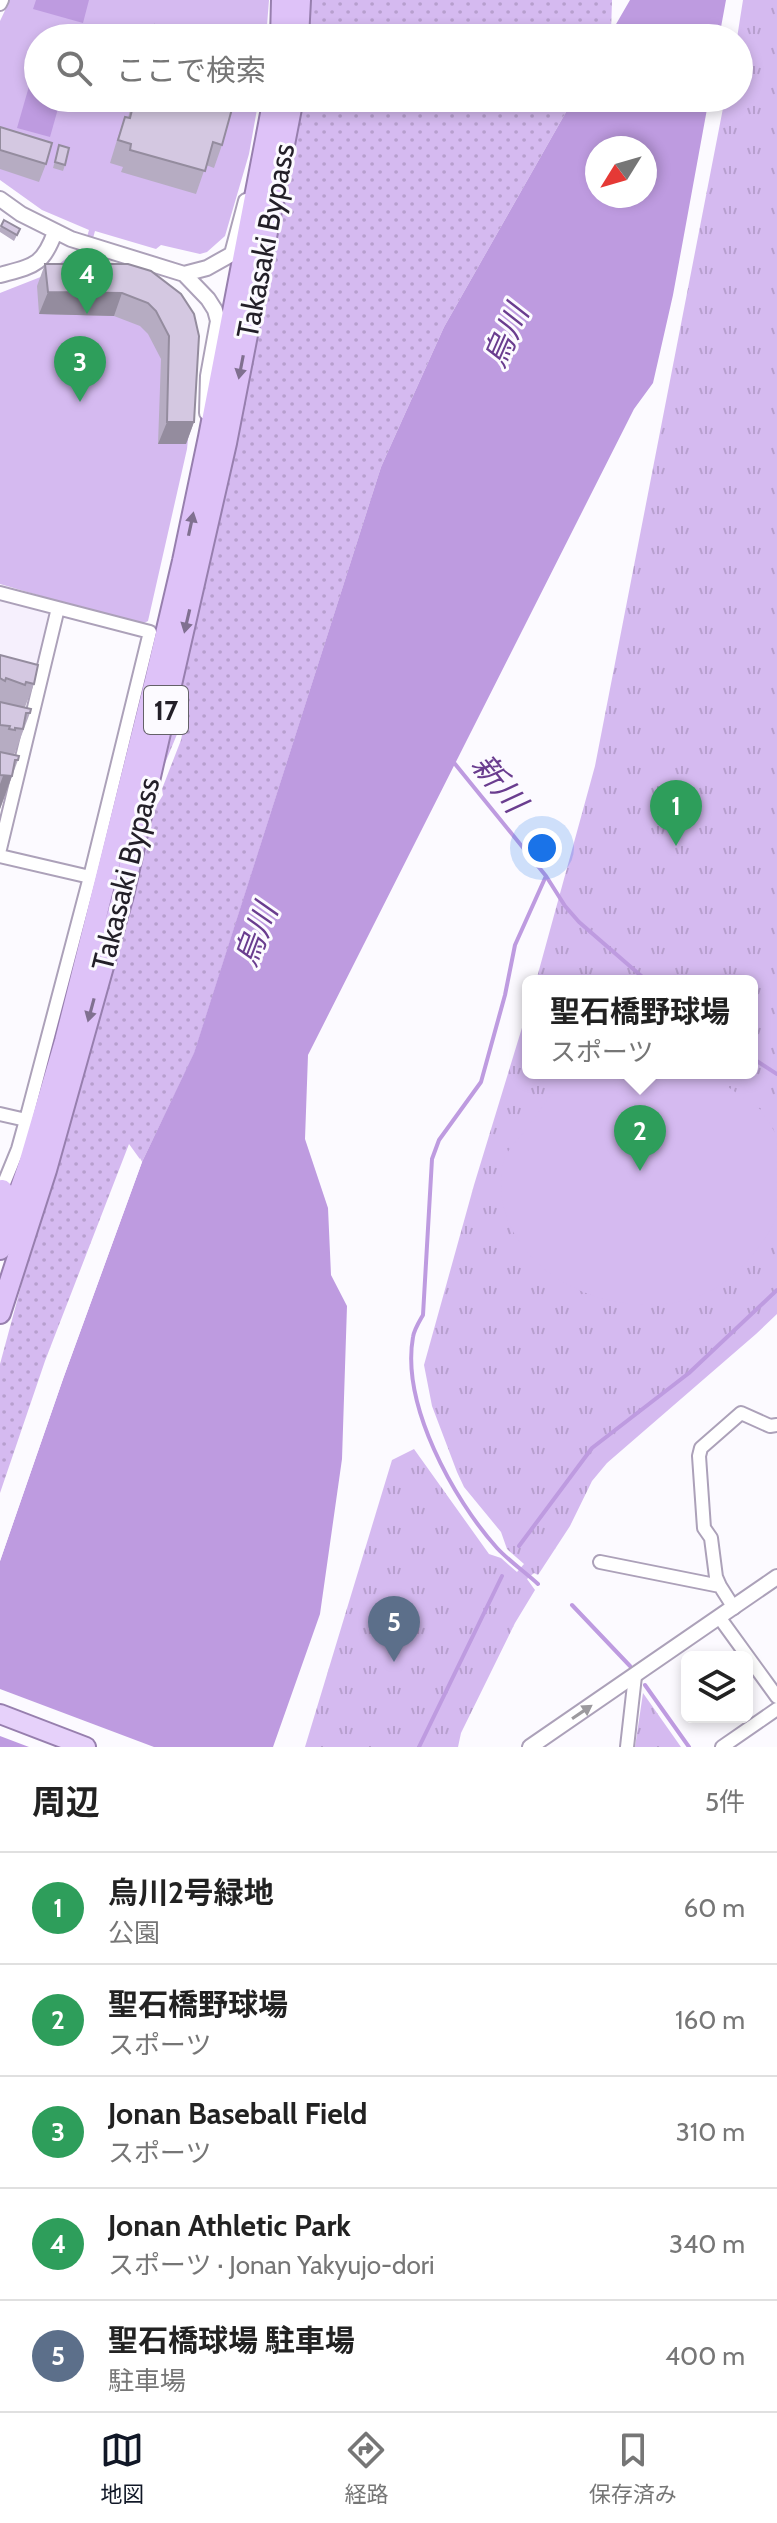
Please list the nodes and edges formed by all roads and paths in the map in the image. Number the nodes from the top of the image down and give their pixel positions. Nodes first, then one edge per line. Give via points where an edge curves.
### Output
1 (282, 0) edge
2 (300, 0) edge
3 (281, 24) edge
4 (299, 24) edge
5 (272, 112) edge
6 (290, 112) edge
7 (263, 160) junction
8 (0, 199) edge
9 (55, 232) junction
10 (184, 274) junction
11 (0, 275) edge
12 (209, 437) junction
13 (0, 593) edge
14 (58, 608) junction
15 (0, 849) edge
16 (0, 856) edge
17 (90, 877) junction
18 (0, 1114) edge
19 (26, 1120) junction
20 (1, 1192) edge
21 (0, 1213) edge
22 (0, 1249) edge
23 (0, 1313) edge
24 (777, 1425) edge
25 (600, 1562) dead end
26 (777, 1577) edge
27 (720, 1586) junction
28 (734, 1608) junction
29 (719, 1617) junction
30 (635, 1676) junction
31 (777, 1697) edge
32 (777, 1709) edge
33 (0, 1714) edge
34 (86, 1747) edge
35 (530, 1747) edge
36 (627, 1747) edge
37 (722, 1747) edge

1 - 3 highway
2 - 4 highway
5 - 7 highway, Takasaki Bypass / 17
6 -> 23 highway, Takasaki Bypass / 17 via 223,458 126,881 46,1170
7 - 10 street via 232,254
7 - 12 highway, Takasaki Bypass / 17
8 - 9 street
9 - 10 street
9 - 11 street via 40,262
10 - 12 street via 208,299 218,321 208,376
22 -> 12 highway, Takasaki Bypass / 17 via 65,1041 159,666
13 - 14 street
14 - 15 street
14 - 17 street via 150,632
16 - 17 street
17 - 19 street
18 - 19 street
19 - 20 street
20 - 21 highway
24 - 27 street via 741,1413 701,1448 704,1528 711,1538
25 - 27 street
26 - 28 street
27 - 28 street
28 - 29 street
29 - 30 street
29 - 31 street
35 -> 30 street
30 - 36 street
32 - 37 street
33 - 34 main road

